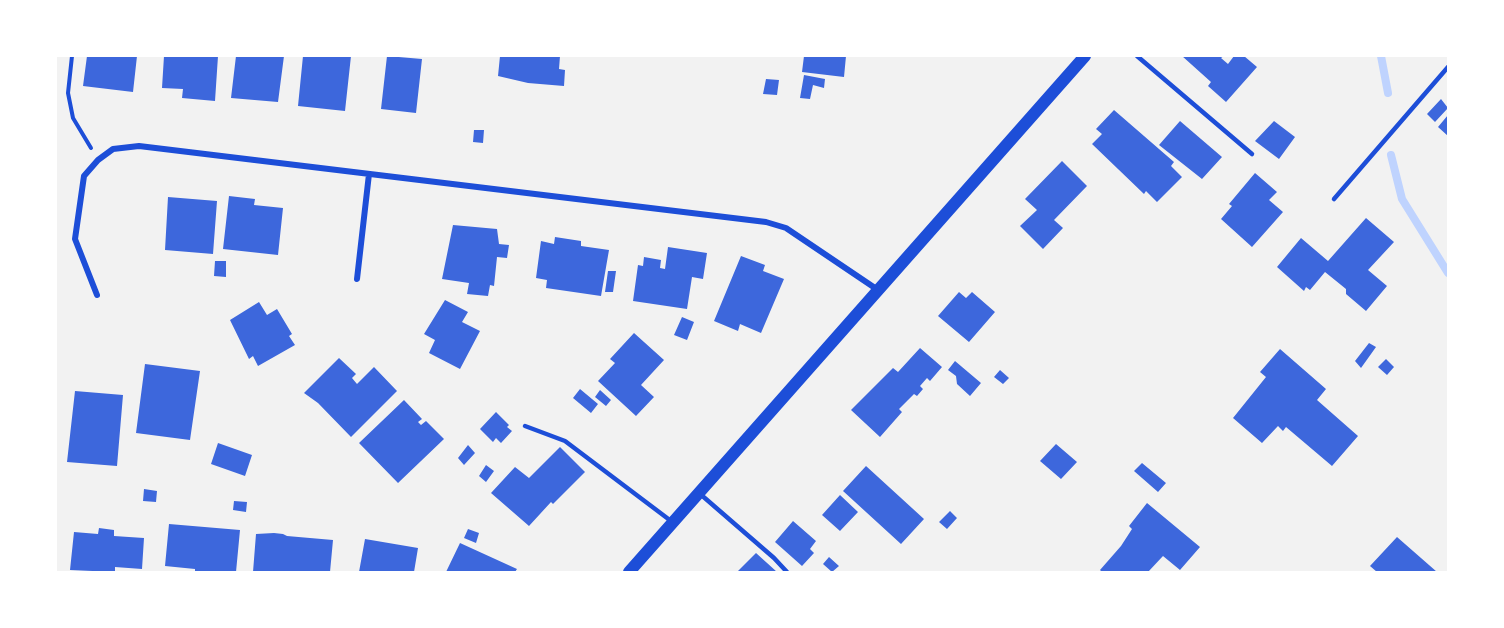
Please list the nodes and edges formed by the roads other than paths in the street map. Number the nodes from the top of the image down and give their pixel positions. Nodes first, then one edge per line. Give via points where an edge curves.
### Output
1 (1085, 56) edge
2 (1137, 56) edge
3 (1449, 67) edge
4 (1252, 154) dead end
5 (369, 174) junction
6 (1334, 199) dead end
7 (357, 279) dead end
8 (878, 290) junction
9 (97, 295) dead end
10 (525, 426) dead end
11 (699, 493) junction
12 (673, 523) junction
13 (629, 573) edge
14 (787, 573) edge

1 - 8 main road
2 - 4 lane
3 - 6 lane
5 - 7 street
5 - 8 street via 766,222 786,228
5 - 9 street via 139,146 113,149 84,176 75,239
8 - 11 main road
10 - 12 lane via 565,441
11 - 12 main road
11 - 14 lane
12 - 13 main road

